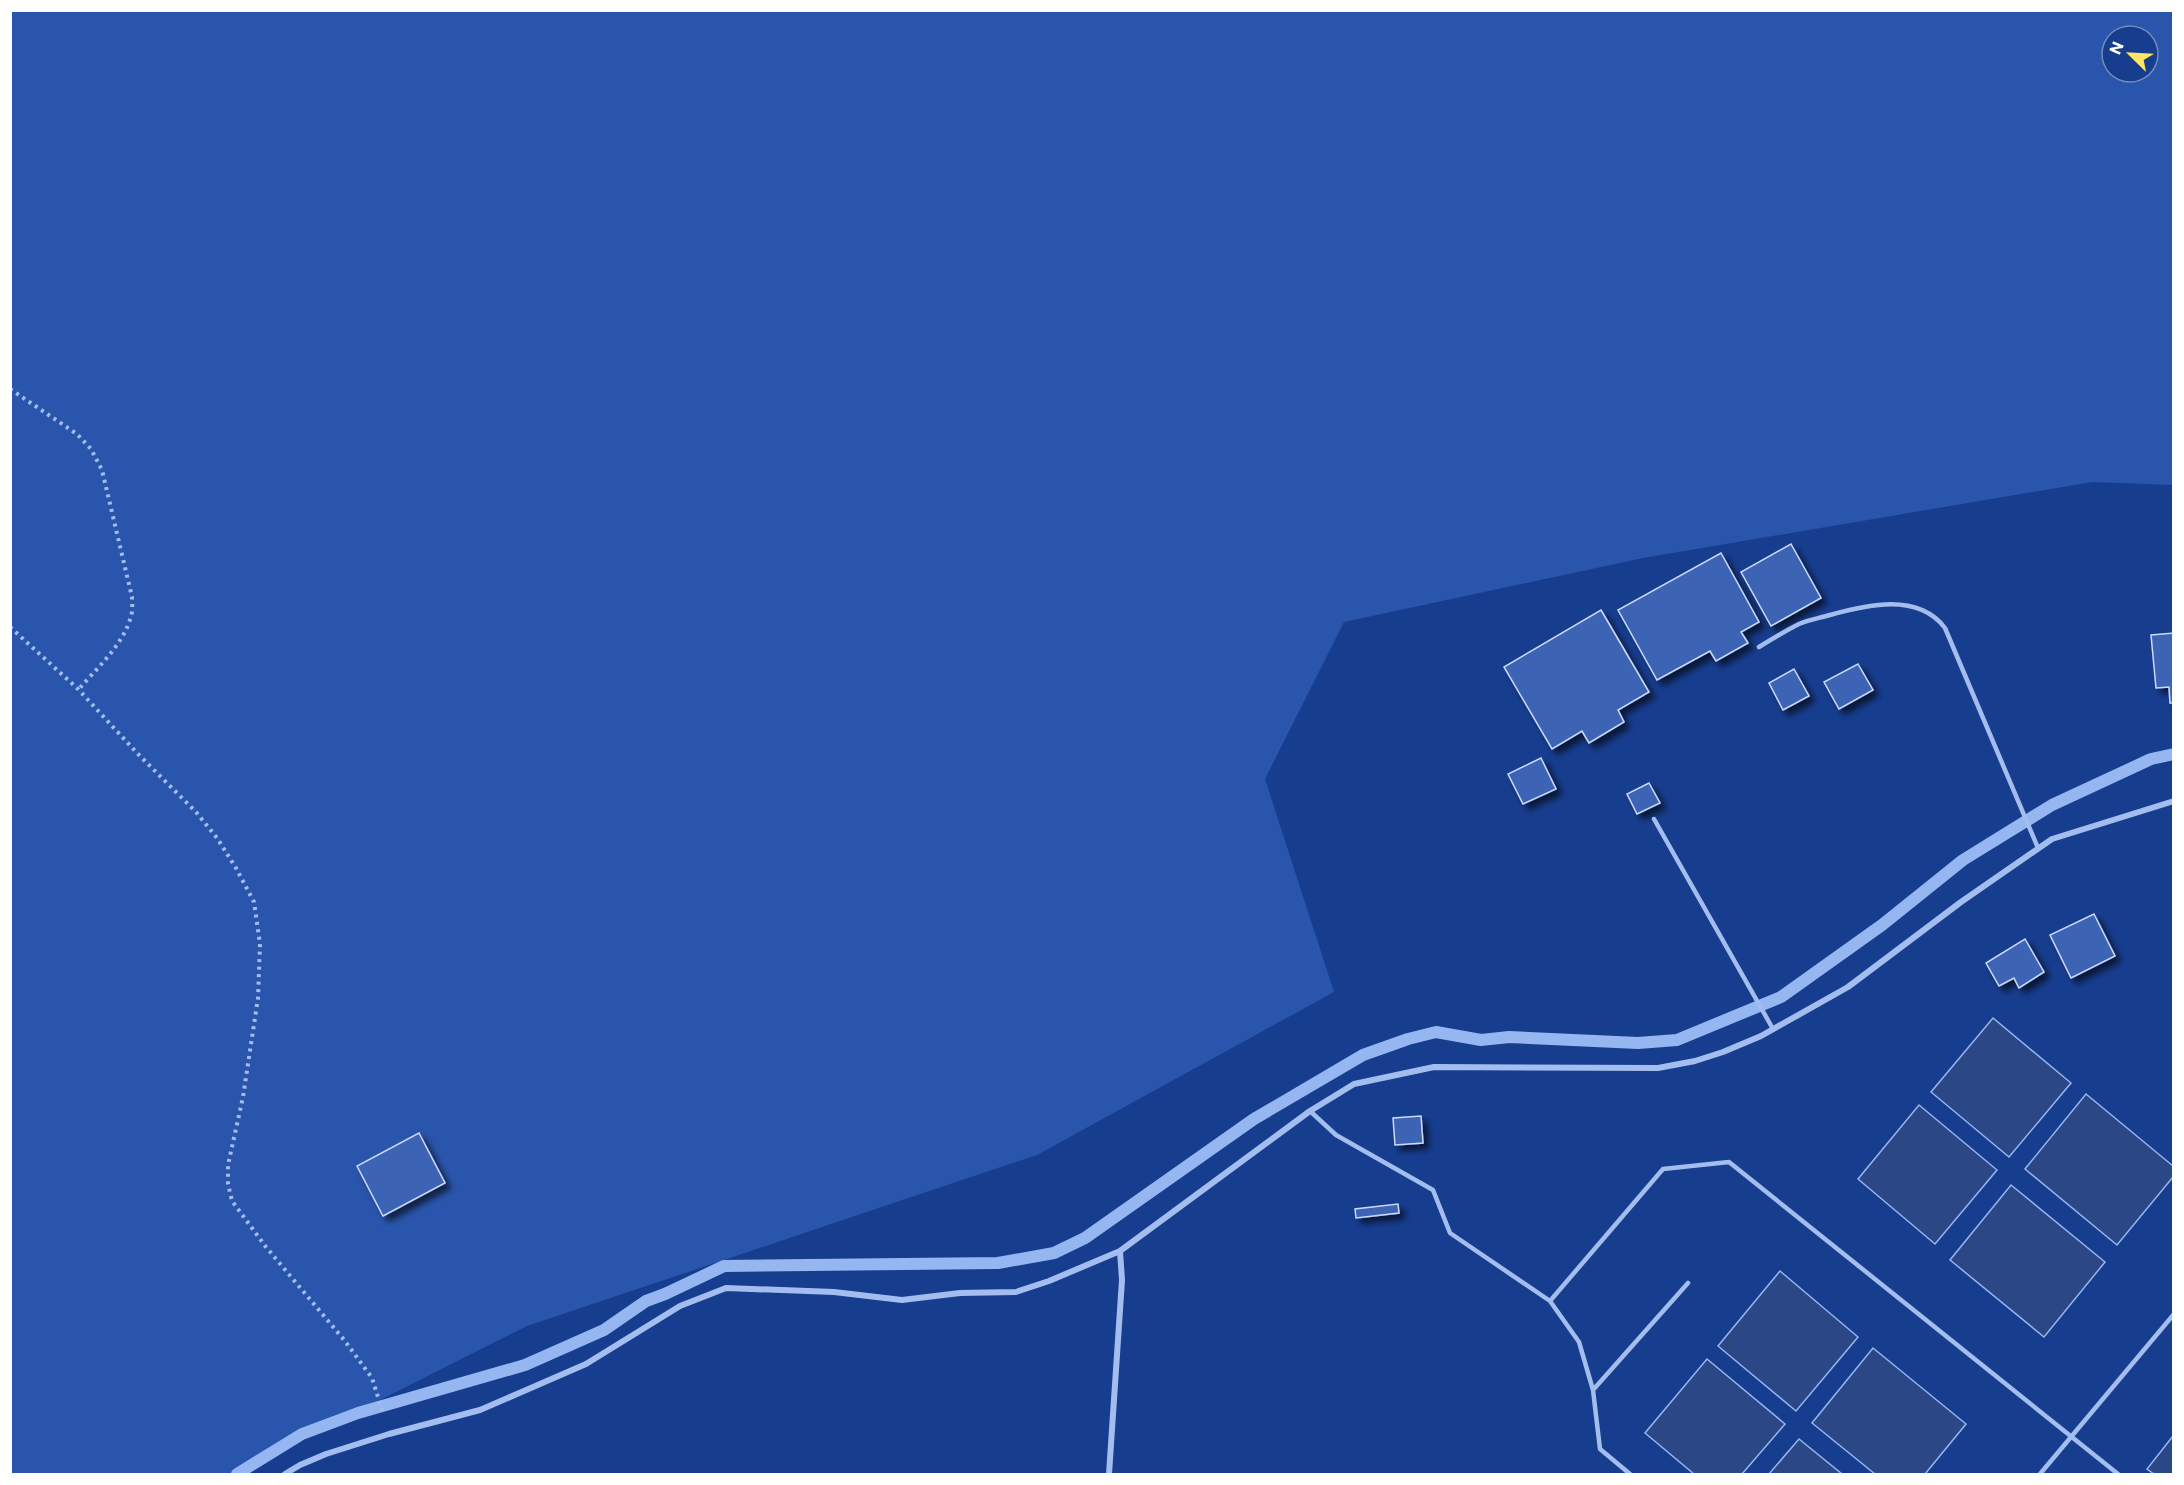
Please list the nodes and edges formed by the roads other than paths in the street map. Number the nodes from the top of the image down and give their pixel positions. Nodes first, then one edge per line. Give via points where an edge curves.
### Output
1 (1759, 647) dead end
2 (2174, 801) edge
3 (1654, 819) dead end
4 (2038, 848) junction
5 (1773, 1029) junction
6 (1310, 1111) junction
7 (1120, 1251) junction
8 (1688, 1283) dead end
9 (1550, 1301) junction
10 (2174, 1314) edge
11 (1593, 1390) junction
12 (2071, 1437) junction
13 (285, 1474) edge
14 (1109, 1474) edge
15 (1630, 1474) edge
16 (2040, 1474) edge
17 (2118, 1474) edge

1 - 4 lane via 1801,623 1863,606 1918,608 1937,617
2 - 4 street via 2052,839
3 - 5 lane
4 - 5 street via 1848,987
5 - 6 street via 1724,1052 1658,1068 1434,1067 1354,1084
6 - 7 street
6 - 9 lane via 1336,1135 1433,1190 1450,1233
7 - 13 street via 1016,1292 902,1299 726,1288 680,1306 586,1364 480,1410 326,1454
7 - 14 street via 1122,1280
8 - 11 lane
9 - 11 lane via 1579,1342
9 - 12 lane via 1663,1169 1729,1162
10 - 12 lane
11 - 15 lane via 1600,1449
12 - 16 lane
12 - 17 lane

